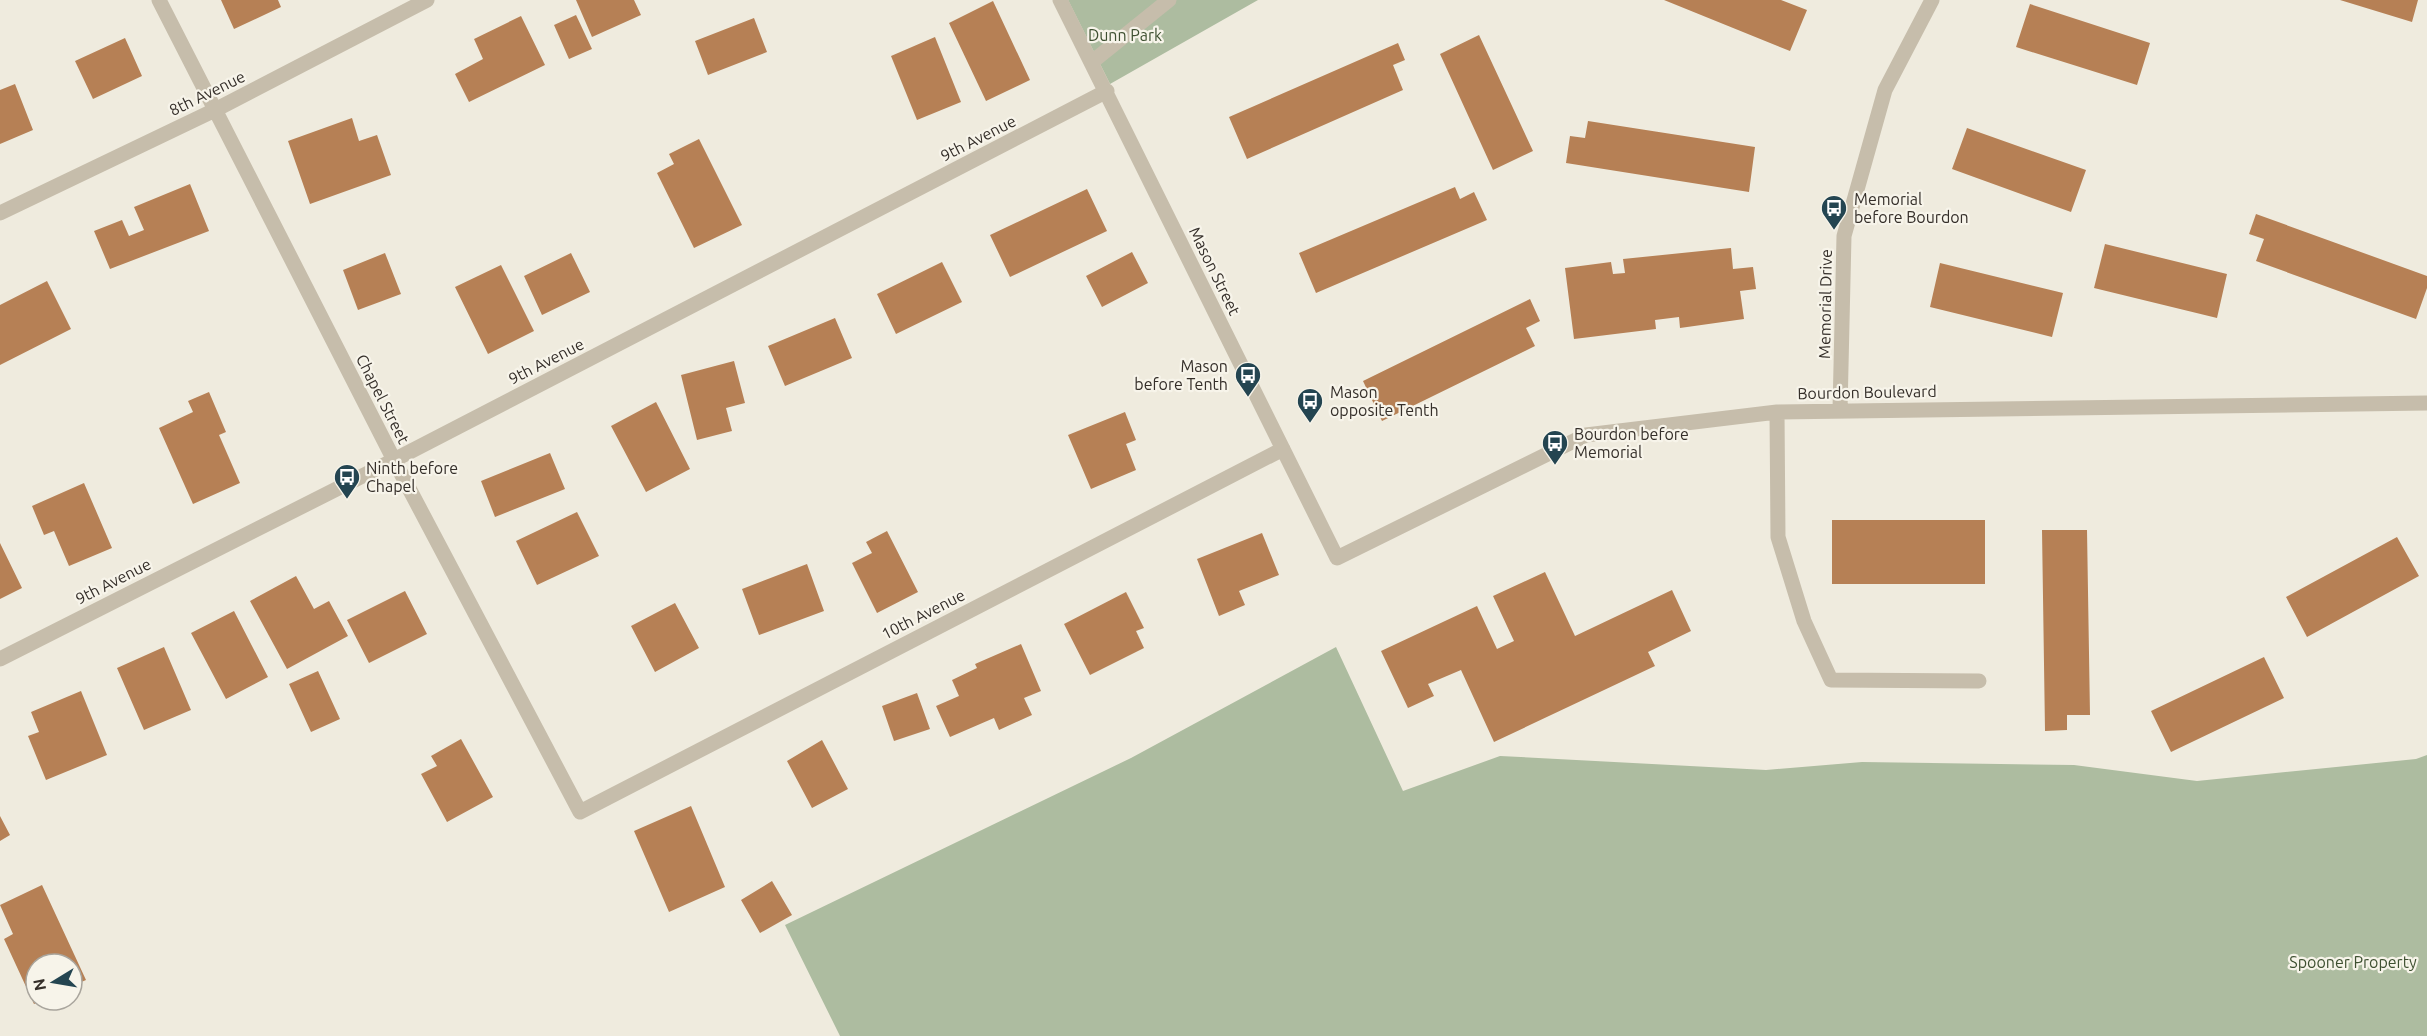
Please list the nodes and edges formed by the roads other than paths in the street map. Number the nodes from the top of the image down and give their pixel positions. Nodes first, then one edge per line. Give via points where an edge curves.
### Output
1 (159, 0) edge
2 (427, 0) edge
3 (1060, 0) edge
4 (1168, 0) edge
5 (1932, 0) edge
6 (1092, 63) junction
7 (1107, 92) junction
8 (215, 110) junction
9 (0, 213) edge
10 (2427, 403) edge
11 (1840, 410) junction
12 (1777, 412) junction
13 (1283, 449) junction
14 (394, 460) junction
15 (1337, 558) joint
16 (0, 659) edge
17 (1979, 681) dead end
18 (580, 812) joint

1 - 8 street, Chapel Street
2 - 8 street, 8th Avenue
3 - 6 street, Mason Street
4 - 6 street
5 - 11 street, Memorial Drive via 1886,90 1844,236
6 - 7 street, Mason Street
7 - 13 street, Mason Street
7 - 14 street, 9th Avenue
8 - 9 street, 8th Avenue
8 - 14 street, Chapel Street
10 - 11 street, Bourdon Boulevard
11 - 12 street, Bourdon Boulevard
12 - 15 street, Bourdon Boulevard via 1586,435
12 - 17 street via 1778,537 1804,621 1831,680
13 - 15 street, Mason Street
13 - 18 street, 10th Avenue
14 - 16 street, 9th Avenue
14 - 18 street, Chapel Street

